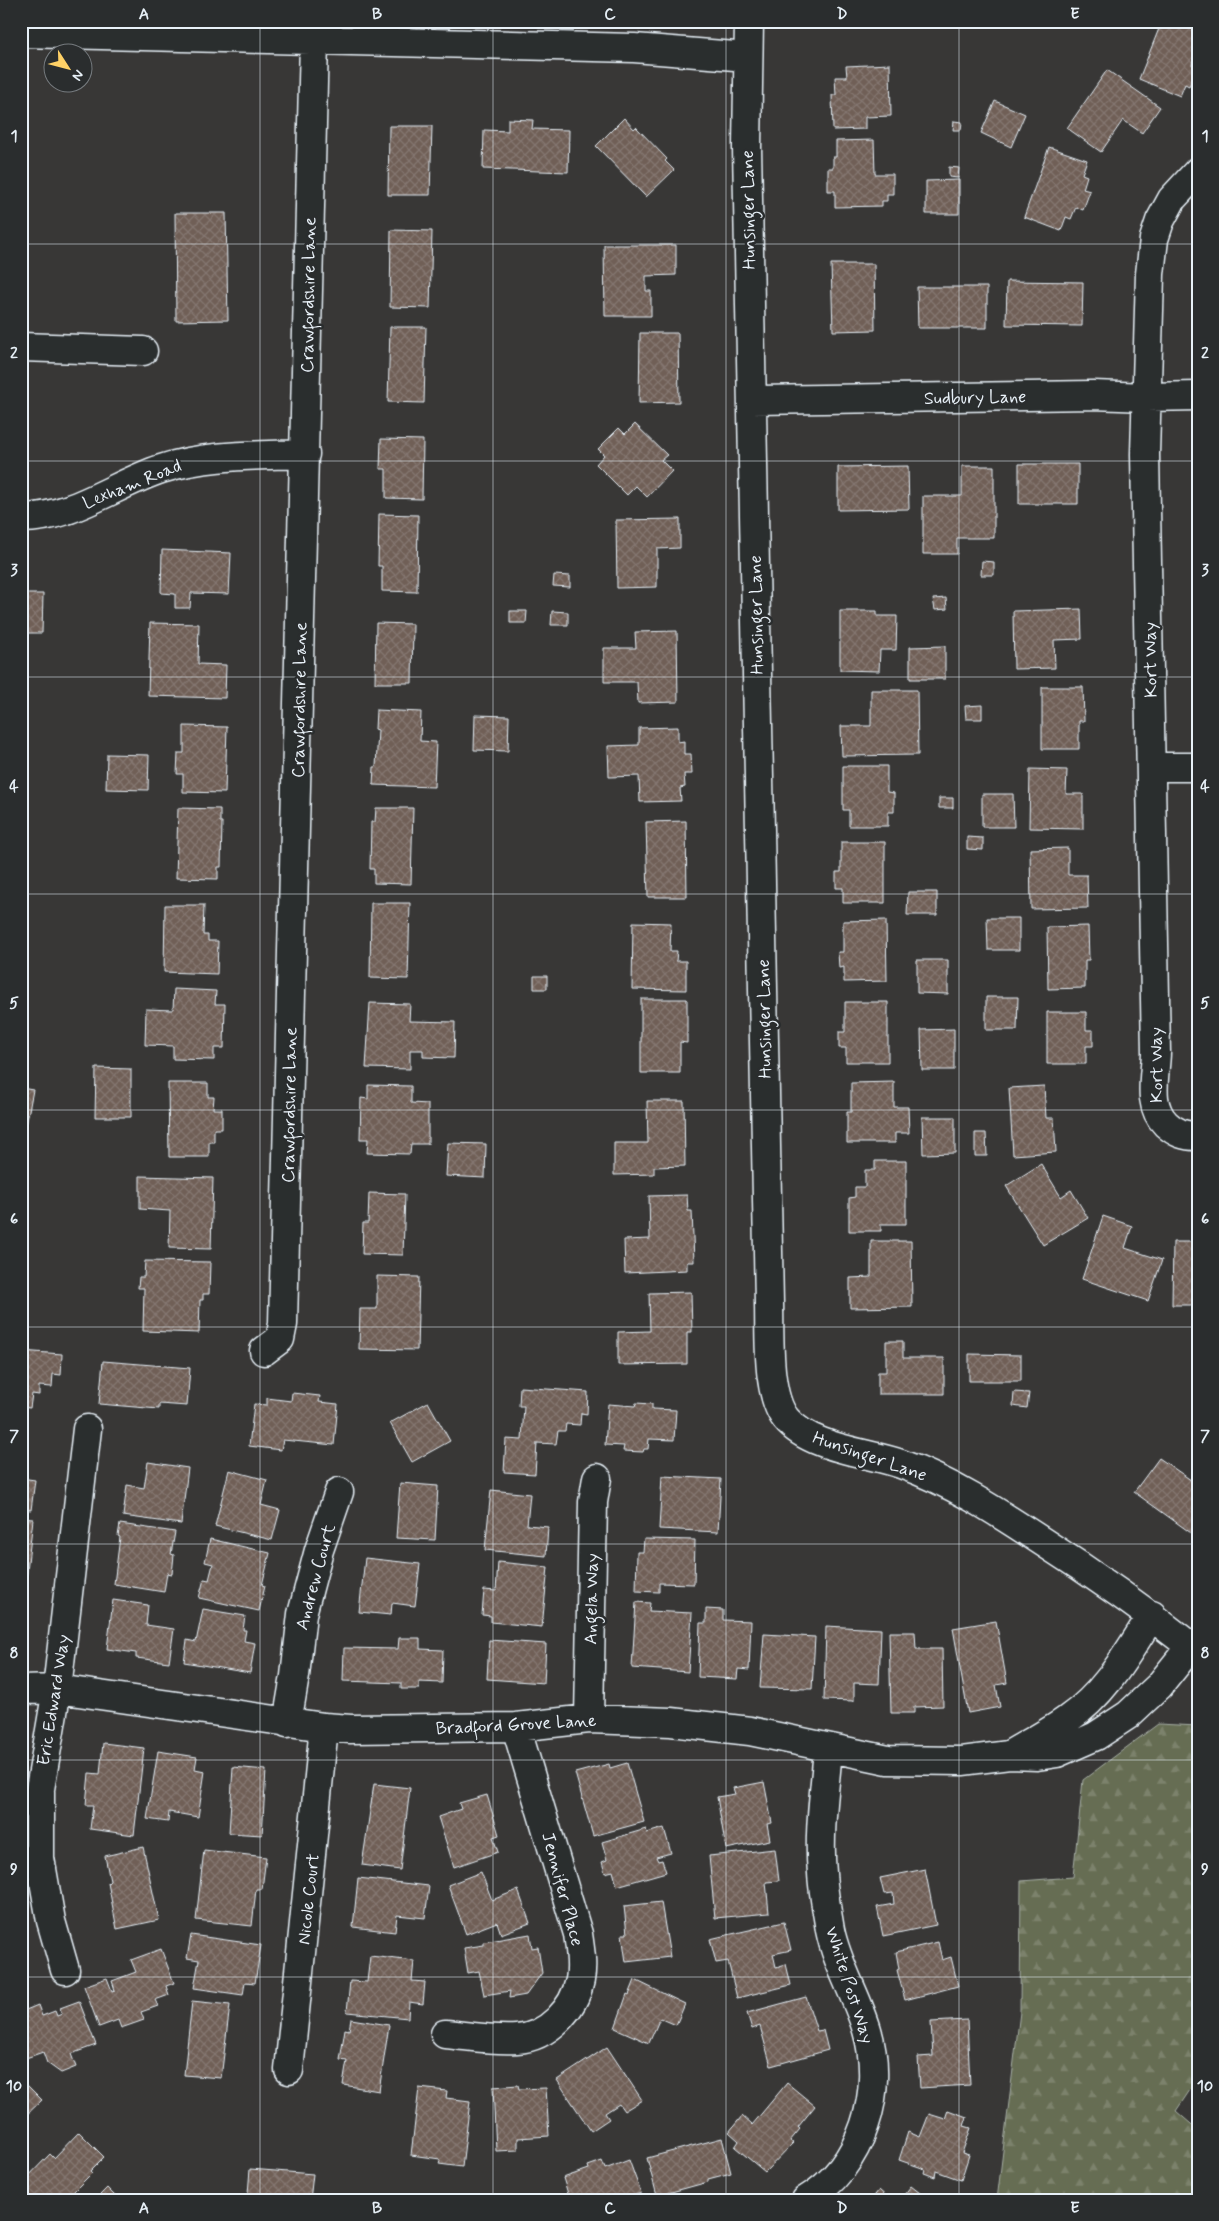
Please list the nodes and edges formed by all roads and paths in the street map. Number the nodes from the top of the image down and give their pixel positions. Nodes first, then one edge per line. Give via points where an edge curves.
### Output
1 (749, 21) edge
2 (21, 33) edge
3 (314, 41) junction
4 (748, 57) junction
5 (1198, 170) edge
6 (21, 347) edge
7 (143, 351) dead end
8 (1198, 396) edge
9 (1147, 397) junction
10 (752, 400) junction
11 (305, 454) junction
12 (21, 518) edge
13 (1152, 767) junction
14 (1198, 767) edge
15 (1198, 1136) edge
16 (264, 1351) dead end
17 (88, 1429) dead end
18 (596, 1478) dead end
19 (340, 1492) dead end
20 (1152, 1615) junction
21 (1194, 1649) edge
22 (57, 1689) junction
23 (21, 1690) edge
24 (589, 1720) junction
25 (288, 1723) junction
26 (324, 1727) junction
27 (516, 1727) junction
28 (828, 1748) junction
29 (1009, 1755) junction
30 (65, 1970) dead end
31 (445, 2034) dead end
32 (289, 2070) dead end
33 (806, 2200) edge

1 - 4 street, Hunsinger Lane
2 - 3 street
3 - 4 street via 634,48
3 - 11 street, Crawfordshire Lane
4 - 10 street, Hunsinger Lane
5 - 9 street, Kort Way via 1172,200 1154,239
6 - 7 street
8 - 9 street, Sudbury Lane
9 - 10 street, Sudbury Lane
9 - 13 street, Kort Way via 1145,454
10 - 20 street, Hunsinger Lane via 769,1294 776,1397 784,1416 793,1426 818,1440 900,1464 952,1486 1073,1560
11 - 12 street, Lexham Road via 186,461 63,512
11 - 16 street, Crawfordshire Lane via 283,1324 280,1339
13 - 14 street
13 - 15 street, Kort Way via 1156,1053 1153,1102 1161,1118 1175,1132
17 - 22 street, Eric Edward Way
18 - 24 street, Angela Way
19 - 25 street, Andrew Court via 319,1550 302,1614
20 - 21 street, Hunsinger Lane
20 - 29 street, Bradford Grove Lane via 1118,1669 1100,1690 1070,1718
21 - 29 street, Bradford Grove Lane via 1128,1715 1096,1736 1057,1753
22 - 23 street, Bradford Grove Lane
22 - 25 street, Bradford Grove Lane
22 - 30 street, Eric Edward Way via 40,1788 40,1858 51,1922
24 - 27 street, Bradford Grove Lane
24 - 28 street, Bradford Grove Lane via 671,1722 750,1731
25 - 26 street, Bradford Grove Lane
26 - 27 street, Bradford Grove Lane
26 - 32 street, Nicole Court
27 - 31 street, Jennifer Place via 578,1934 582,1962 580,1981 569,2007 543,2031 519,2040
28 - 29 street, Bradford Grove Lane via 916,1762
28 - 33 street, White Post Way via 821,1872 831,1932 866,2029 874,2076 866,2122 858,2143 831,2180

